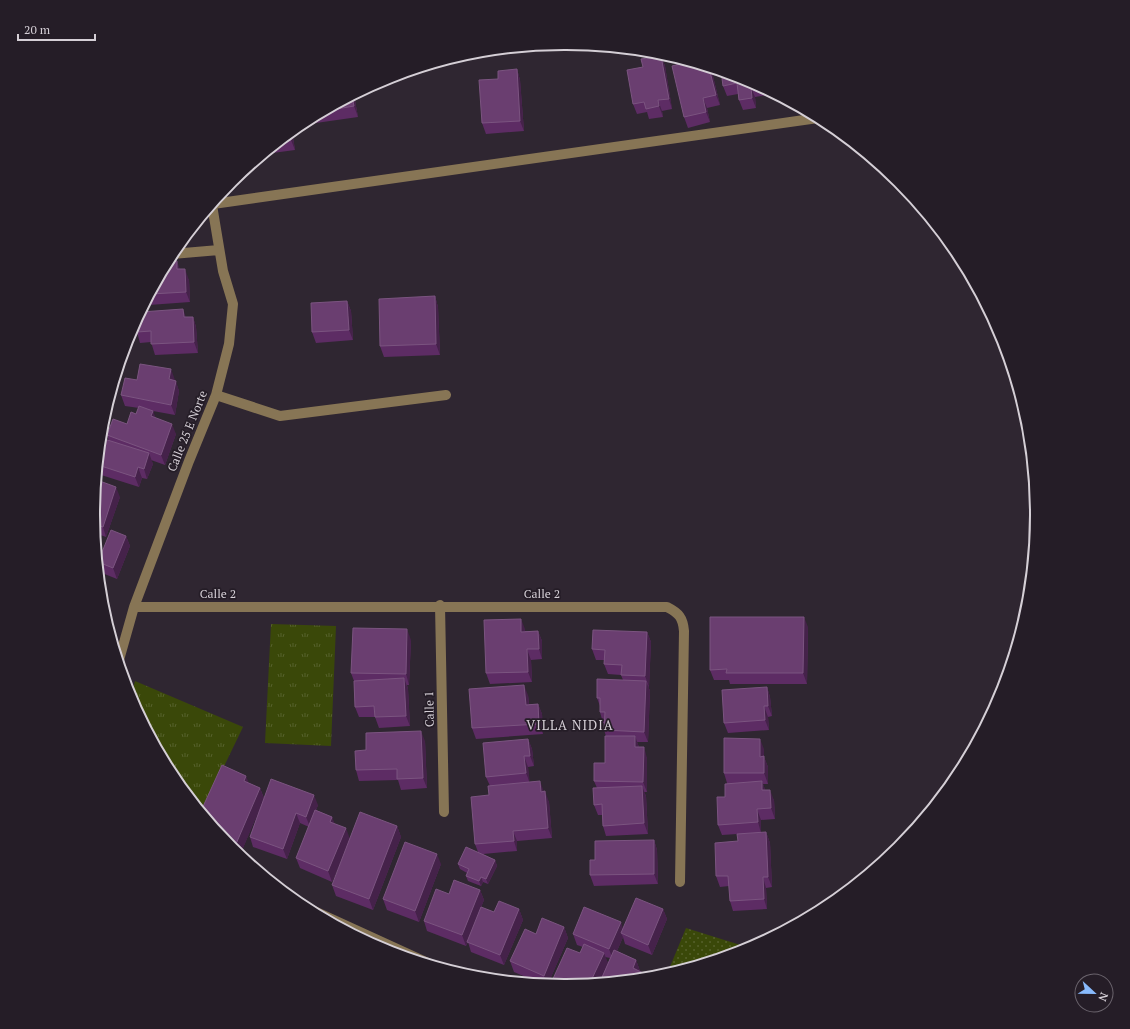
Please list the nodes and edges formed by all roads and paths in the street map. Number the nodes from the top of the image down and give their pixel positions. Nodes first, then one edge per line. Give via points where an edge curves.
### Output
1 (809, 119) edge
2 (221, 203) edge
3 (214, 211) edge
4 (219, 250) junction
5 (181, 253) edge
6 (216, 395) junction
7 (446, 395) dead end
8 (440, 605) junction
9 (134, 607) junction
10 (121, 652) edge
11 (444, 812) dead end
12 (680, 882) dead end

1 - 2 street
3 - 4 street, Calle 25 E Norte
4 - 5 street
4 - 6 street, Calle 25 E Norte via 233,304 229,344
6 - 7 street via 280,416
6 - 9 street, Calle 25 E Norte
8 - 9 street, Calle 2
8 - 11 street, Calle 1
8 - 12 street, Calle 2 via 667,607 683,619
9 - 10 street, Calle 25 E Norte

